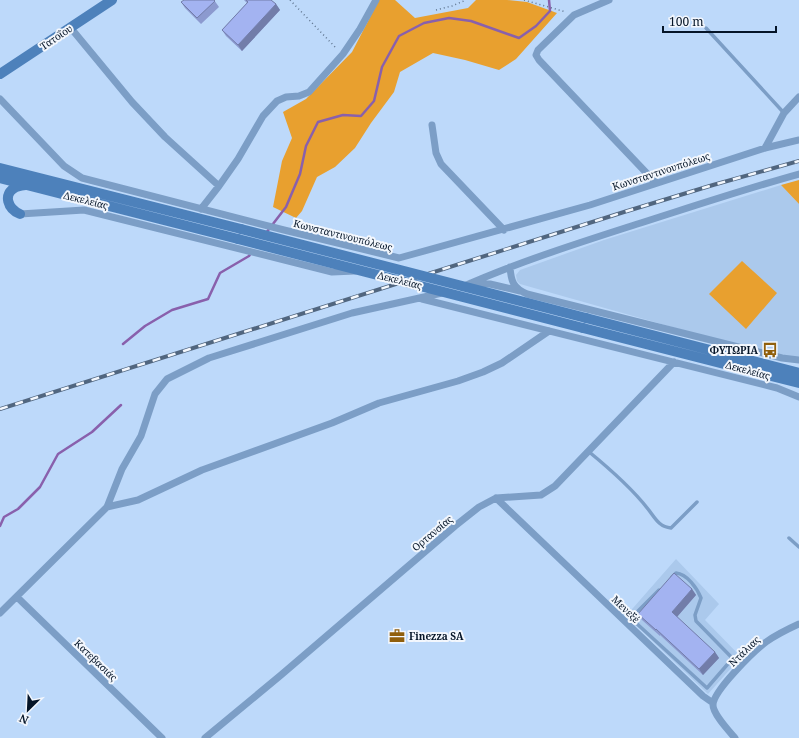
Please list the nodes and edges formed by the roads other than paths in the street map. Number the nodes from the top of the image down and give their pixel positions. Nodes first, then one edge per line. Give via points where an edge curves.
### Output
1 (112, 0) edge
2 (376, 0) edge
3 (609, 0) edge
4 (70, 27) junction
5 (706, 28) dead end
6 (0, 74) edge
7 (799, 97) edge
8 (0, 99) edge
9 (784, 113) junction
10 (432, 125) dead end
11 (799, 140) edge
12 (765, 148) junction
13 (0, 168) edge
14 (799, 174) edge
15 (0, 178) edge
16 (656, 183) junction
17 (26, 185) junction
18 (219, 186) junction
19 (0, 201) edge
20 (201, 209) junction
21 (20, 214) junction
22 (504, 230) junction
23 (239, 239) junction
24 (358, 249) junction
25 (399, 258) junction
26 (510, 267) junction
27 (364, 269) junction
28 (470, 283) junction
29 (520, 291) junction
30 (419, 299) junction
31 (584, 323) junction
32 (549, 331) junction
33 (799, 360) edge
34 (674, 362) junction
35 (799, 373) edge
36 (799, 383) edge
37 (799, 397) edge
38 (588, 451) junction
39 (496, 498) junction
40 (697, 502) dead end
41 (107, 507) junction
42 (789, 538) dead end
43 (799, 547) edge
44 (671, 578) edge
45 (661, 588) edge
46 (17, 597) junction
47 (0, 613) edge
48 (799, 624) edge
49 (733, 658) junction
50 (741, 666) junction
51 (713, 704) junction
52 (162, 738) edge
53 (205, 738) edge
54 (735, 738) edge

1 - 4 main road, Τατοΐου
2 - 18 street via 343,54 309,92 277,101 263,116
3 - 16 street via 574,15 536,55
4 - 6 main road, Τατοΐου
4 - 18 street via 165,137
5 - 9 lane
7 - 9 street
8 - 20 street, Κωνσταντινουπόλεως via 73,173 92,181
9 - 12 street
10 - 22 street via 436,153 441,164
11 - 12 street, Κωνσταντινουπόλεως
12 - 16 street, Κωνσταντινουπόλεως
13 - 23 main road, Δεκελείας
14 - 26 street via 550,252
15 - 17 main road, Δεκελείας
16 - 22 street, Κωνσταντινουπόλεως
17 - 21 main road via 16,187 8,200 9,206
17 - 23 main road, Δεκελείας
18 - 20 street
19 - 21 main road via 7,211
20 - 24 street, Κωνσταντινουπόλεως
21 - 23 street via 84,210
22 - 25 street, Κωνσταντινουπόλεως
23 - 27 street via 266,256 332,272
23 - 31 main road, Δεκελείας, bridge
24 - 25 street, Κωνσταντινουπόλεως
24 - 27 street
25 - 27 street
26 - 28 street
26 - 29 street via 514,285
28 - 29 street via 490,284
28 - 30 street via 455,290
29 - 33 street via 782,358
30 - 32 street
30 - 41 street via 352,313 209,358 167,379 154,394 142,436 122,469
31 - 35 main road, Δεκελείας
31 - 36 main road, Δεκελείας
32 - 34 street
32 - 41 street via 502,363 483,372 379,403 332,424 202,470 138,500
34 - 37 street via 777,388
34 - 38 street, Ορτανσίας
38 - 39 street, Ορτανσίας via 555,486 541,495
38 - 40 lane via 636,493 664,528 671,528
39 - 51 street, Μενεξέ
39 - 53 street, Ορτανσίας via 479,507 455,526
41 - 46 street
42 - 43 lane
44 - 49 lane via 680,573 694,585 701,598 695,615 696,621
45 - 49 lane via 635,614 635,622 707,688
46 - 47 street
46 - 52 street, Κατεβασιάς
48 - 50 street, Ντάλιας via 766,642
49 - 50 lane
50 - 51 street, Ντάλιας via 716,695
51 - 54 street, Μενεξέ via 715,713

